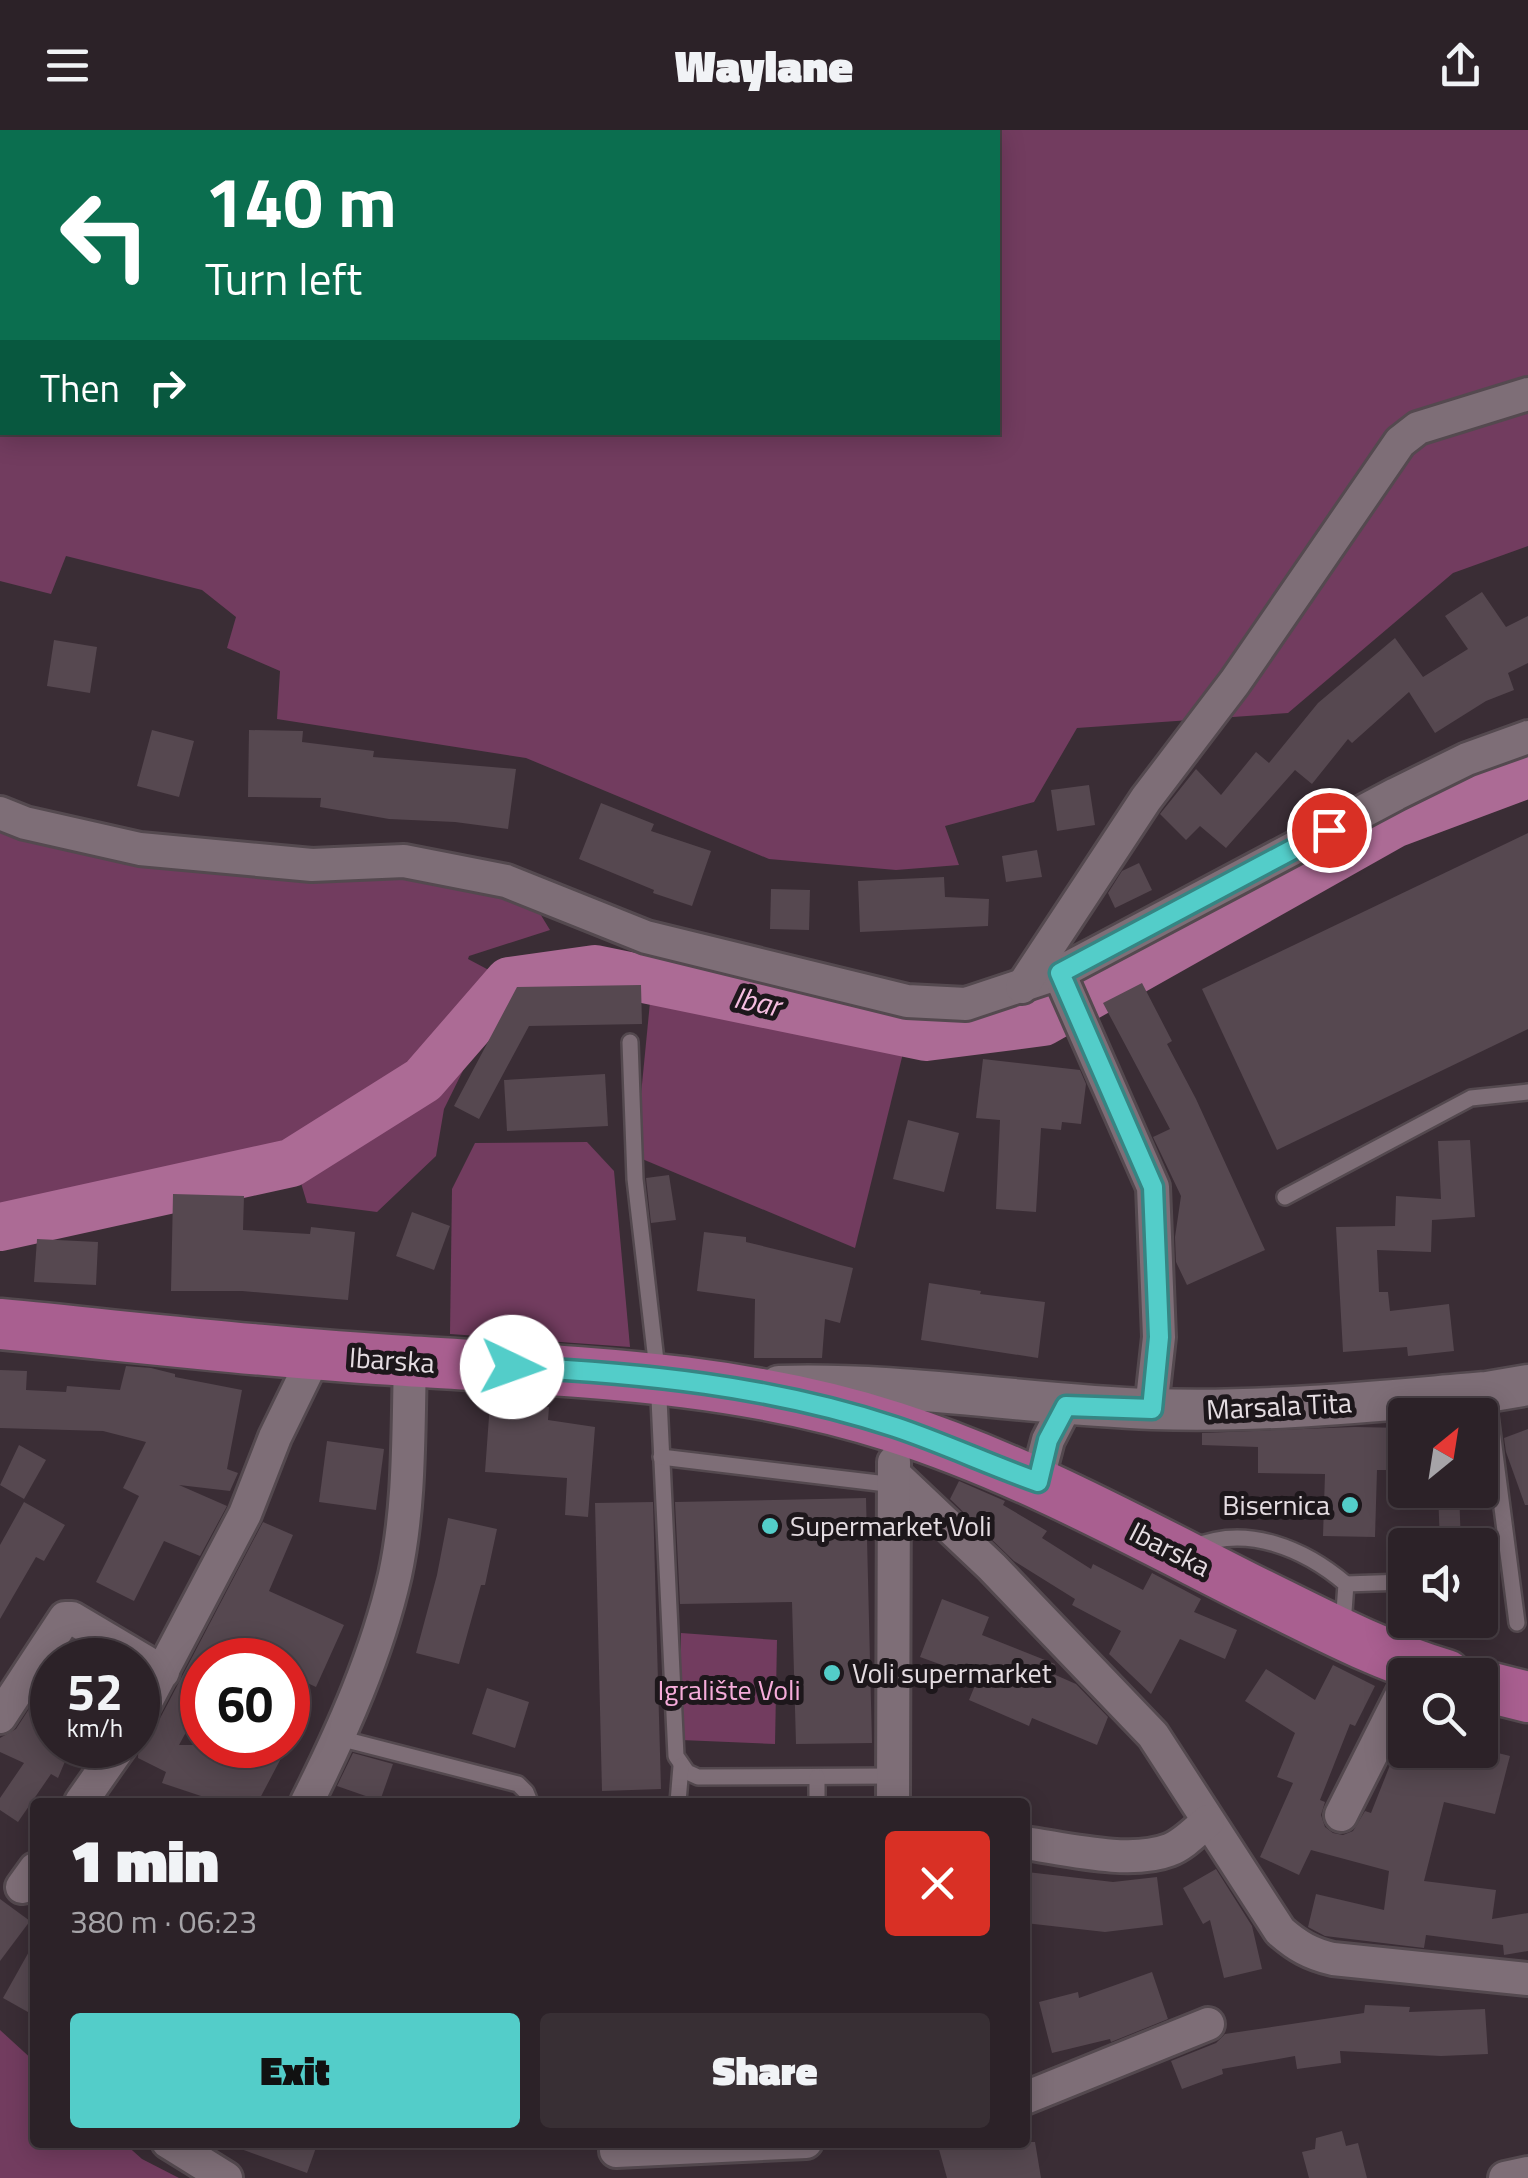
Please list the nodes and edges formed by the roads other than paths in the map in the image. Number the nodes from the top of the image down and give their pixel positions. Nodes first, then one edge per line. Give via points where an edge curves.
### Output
1 (1528, 394) edge
2 (1528, 736) edge
3 (0, 814) edge
4 (1063, 985) junction
5 (1022, 987) junction
6 (630, 1042) dead end
7 (1528, 1092) edge
8 (1285, 1197) dead end
9 (1, 1326) edge
10 (315, 1355) junction
11 (410, 1362) junction
12 (658, 1378) junction
13 (1528, 1385) edge
14 (1487, 1392) junction
15 (1066, 1406) junction
16 (1152, 1409) junction
17 (897, 1444) junction
18 (662, 1456) junction
19 (1038, 1482) junction
20 (1181, 1554) junction
21 (1388, 1583) edge
22 (1346, 1584) junction
23 (1517, 1624) dead end
24 (1340, 1634) junction
25 (1388, 1659) edge
26 (163, 1672) junction
27 (160, 1677) edge
28 (1498, 1690) edge
29 (1528, 1697) edge
30 (0, 1716) edge
31 (1388, 1732) edge
32 (339, 1738) junction
33 (681, 1766) junction
34 (105, 1768) edge
35 (817, 1777) junction
36 (892, 1789) edge
37 (84, 1798) edge
38 (309, 1798) edge
39 (528, 1798) edge
40 (678, 1798) edge
41 (817, 1798) edge
42 (1341, 1815) dead end
43 (1208, 1821) junction
44 (1030, 1844) edge
45 (1528, 1979) edge
46 (1208, 2024) dead end
47 (1030, 2096) edge
48 (178, 2148) edge
49 (679, 2148) edge
50 (616, 2151) dead end
51 (1528, 2173) edge
52 (226, 2178) edge
53 (1505, 2178) edge

1 - 5 street via 1418,428 1400,442 1236,682 1146,799
2 - 4 street via 1396,794
3 - 5 street via 140,849 312,865 404,861 506,881 646,937 906,1001 966,1004
4 - 5 street
4 - 16 street via 1153,1187 1159,1337
6 - 12 lane via 635,1180
7 - 8 lane via 1471,1098
9 - 10 main road, Ibarska
10 - 11 main road, Ibarska
10 - 26 street via 245,1514
11 - 12 main road, Ibarska
11 - 32 street via 405,1513 395,1575
12 - 17 main road, Ibarska via 808,1403
12 - 18 lane
13 - 14 street, Marsala Tita
14 - 16 street, Marsala Tita
14 - 23 lane
15 - 16 street, Marsala Tita
15 - 17 street, Marsala Tita
15 - 19 street via 1048,1440
17 - 18 lane
17 - 19 main road, Ibarska
17 - 36 street
17 - 43 street via 992,1567 1142,1723
18 - 33 lane
19 - 20 main road, Ibarska
20 - 22 lane via 1237,1537 1284,1546
20 - 24 main road, Ibarska
21 - 22 lane
22 - 24 lane
24 - 25 main road, Ibarska
26 - 27 street
26 - 30 street via 66,1618
28 - 29 main road
31 - 42 street
32 - 38 street
32 - 39 lane via 518,1784
33 - 35 lane via 698,1778
33 - 40 lane
34 - 37 street
35 - 36 lane
35 - 41 lane
43 - 44 street via 1171,1850 1142,1855
43 - 45 street via 1280,1932 1311,1954
46 - 47 street
48 - 52 street
49 - 50 street
51 - 53 street

